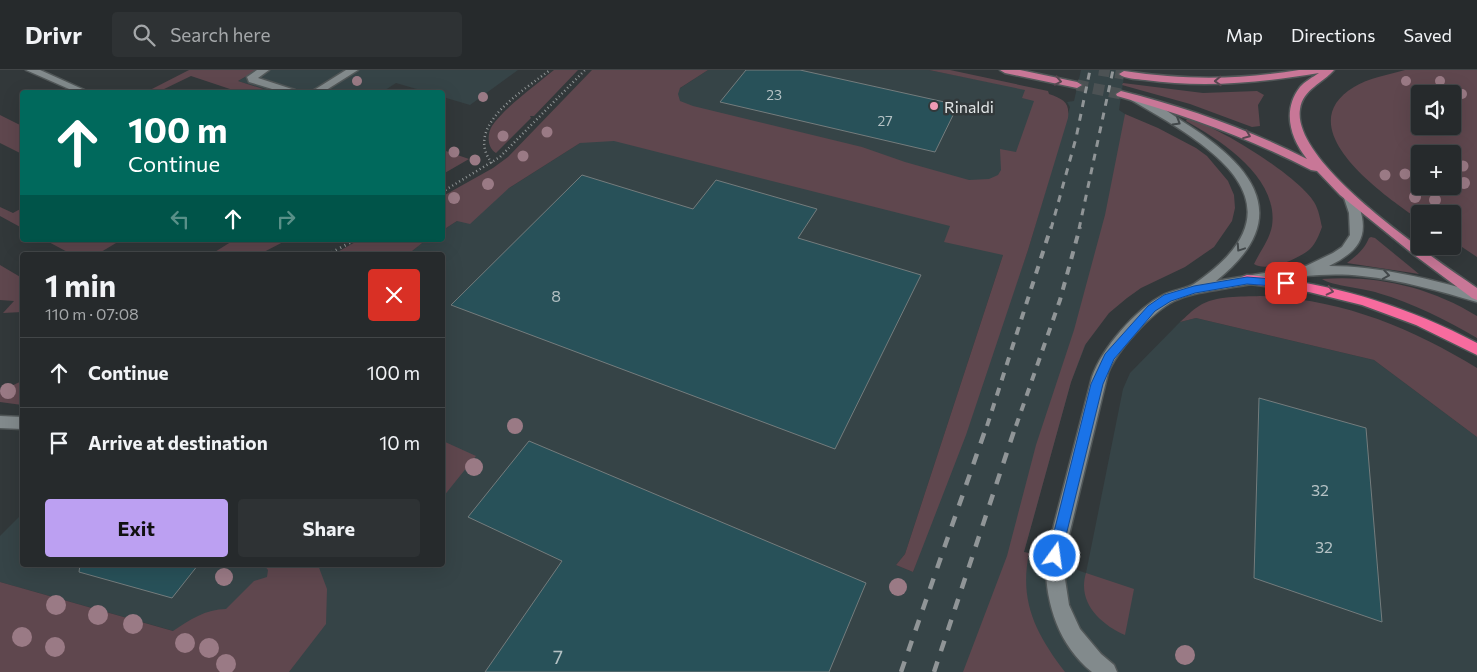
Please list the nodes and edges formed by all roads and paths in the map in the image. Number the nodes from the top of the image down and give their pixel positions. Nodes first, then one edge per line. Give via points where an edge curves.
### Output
1 (31, 70) edge
2 (264, 70) edge
3 (353, 70) edge
4 (550, 70) edge
5 (585, 70) edge
6 (1005, 70) edge
7 (1318, 70) edge
8 (1329, 70) edge
9 (1124, 74) dead end
10 (1077, 85) tunnel mouth
11 (79, 90) edge
12 (285, 90) edge
13 (319, 90) edge
14 (1121, 94) tunnel mouth
15 (1135, 98) junction
16 (492, 164) junction
17 (1323, 172) junction
18 (445, 190) edge
19 (1350, 198) junction
20 (350, 242) edge
21 (332, 252) edge
22 (1303, 271) junction
23 (1247, 280) junction
24 (1194, 290) junction
25 (1477, 296) edge
26 (1477, 350) edge
27 (0, 422) edge
28 (20, 423) edge
29 (1107, 672) edge

1 - 11 street
2 - 12 street via 252,77 253,80
3 - 13 street
4 - 16 path via 490,122 484,138 486,154
5 - 16 path
6 -> 10 main road
7 -> 9 main road via 1222,82
8 - 17 main road via 1316,76 1298,95 1294,109 1298,137
14 - 15 main road
15 -> 17 main road via 1228,127
15 -> 24 street via 1213,146 1229,161 1249,191 1254,206 1251,232 1235,256
16 - 18 path
17 - 19 main road
19 - 22 street via 1357,215 1358,229 1354,240 1344,252
19 - 25 main road
20 - 21 path
22 - 23 street
22 -> 25 street via 1346,270 1391,276
23 - 24 street
23 -> 26 highway via 1300,285 1368,301 1428,324
24 - 29 street via 1168,298 1152,309 1109,356 1103,367 1055,556 1056,594 1068,627 1089,656
27 - 28 street

